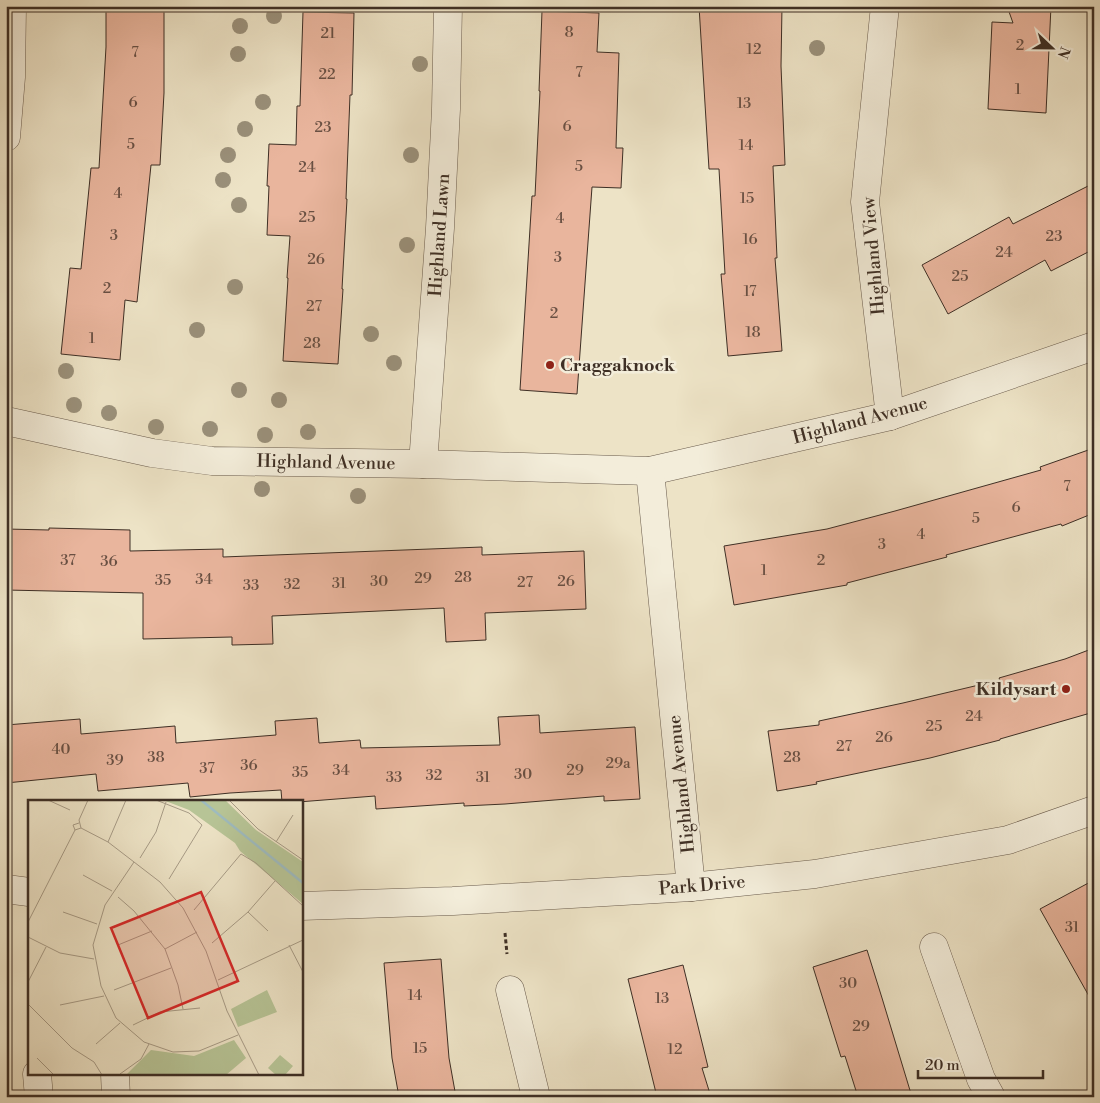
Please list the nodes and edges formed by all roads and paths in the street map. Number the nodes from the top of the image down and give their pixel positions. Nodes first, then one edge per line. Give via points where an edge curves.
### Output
1 (12, 6) edge
2 (448, 6) edge
3 (885, 6) edge
4 (6, 137) edge
5 (1094, 346) edge
6 (890, 416) junction
7 (6, 421) edge
8 (423, 464) junction
9 (650, 471) junction
10 (1094, 810) edge
11 (691, 888) junction
12 (6, 889) edge
13 (28, 892) edge
14 (502, 898) junction
15 (302, 906) edge
16 (934, 947) dead end
17 (510, 990) joint
18 (37, 1076) edge
19 (115, 1076) edge
20 (39, 1097) edge
21 (116, 1097) edge
22 (536, 1097) edge
23 (991, 1097) edge

1 - 4 street
2 - 8 street, Highland Lawn via 440,228
3 - 6 street, Highland View via 865,202
5 - 6 street, Highland Avenue
6 - 9 street, Highland Avenue
7 - 8 street, Highland Avenue via 152,453 212,461
8 - 9 street, Highland Avenue
9 - 11 street, Highland Avenue
10 - 11 street, Park Drive via 1008,840 815,874
11 - 14 street, Park Drive
12 - 13 street
14 - 15 street, Park Drive
14 - 17 path
16 - 23 street
17 - 22 street
18 - 20 street
19 - 21 street

